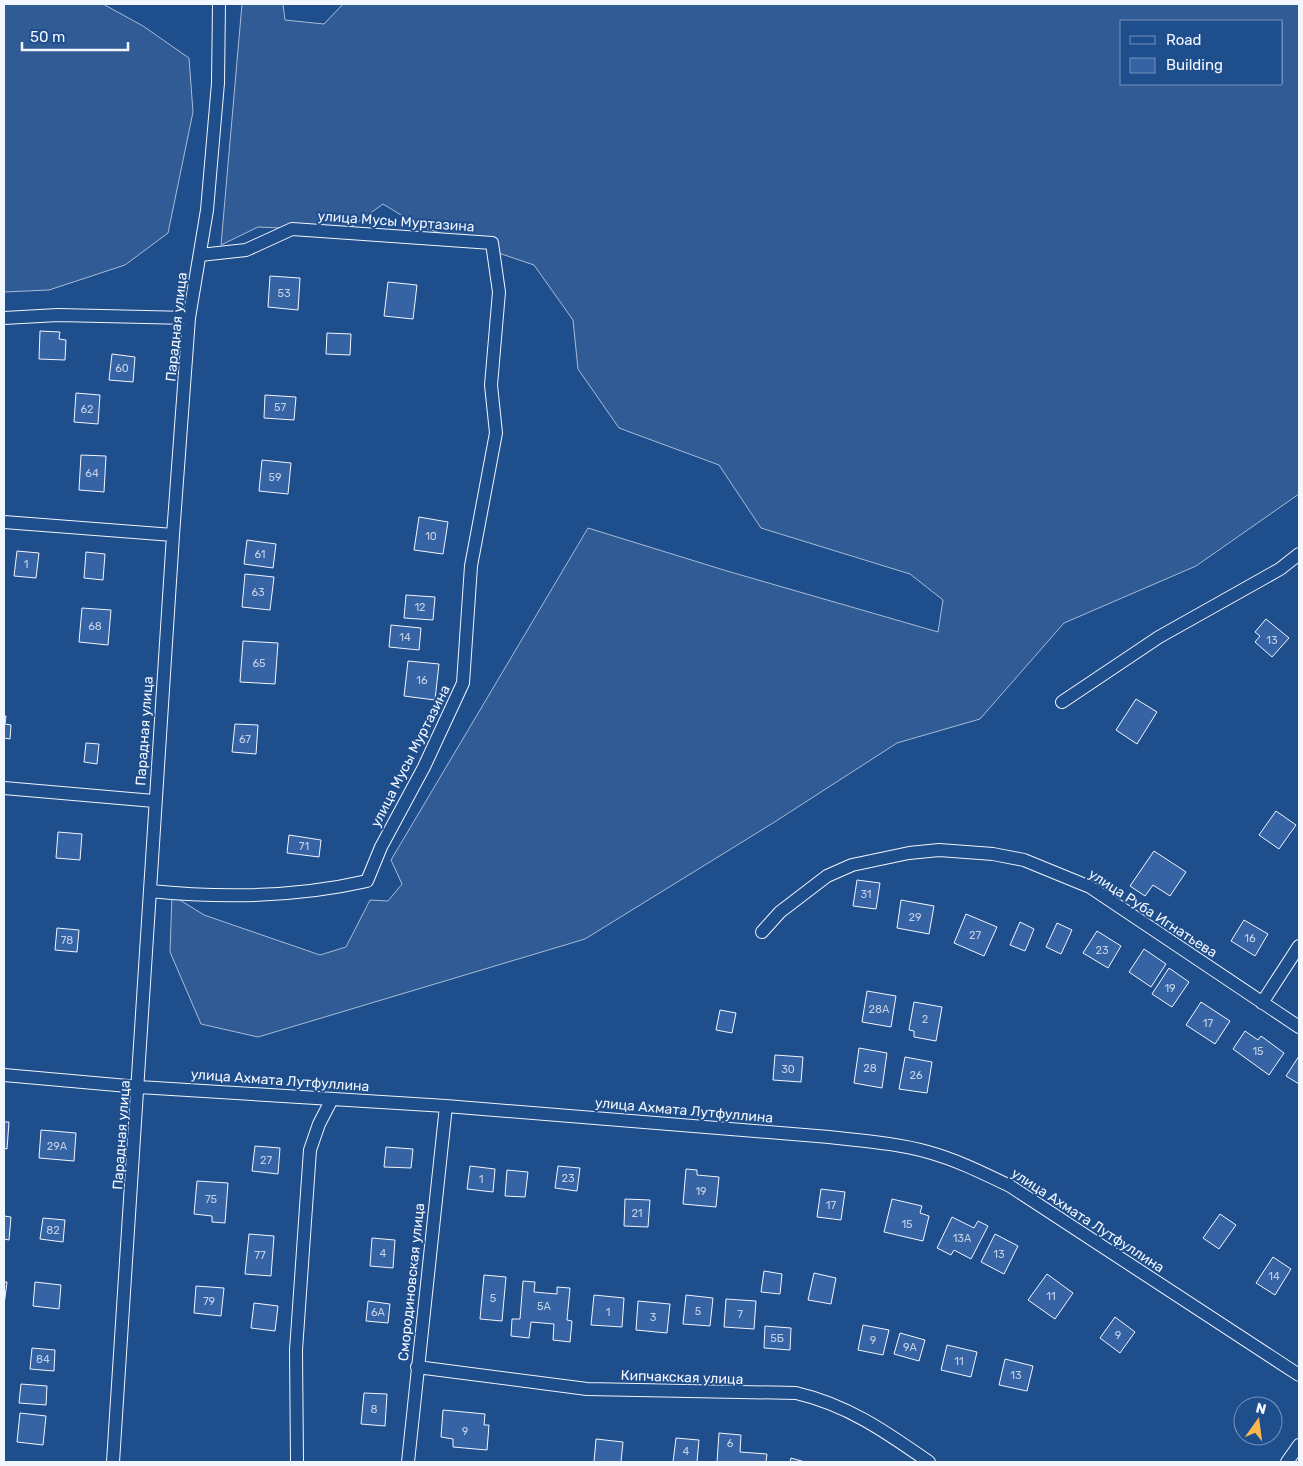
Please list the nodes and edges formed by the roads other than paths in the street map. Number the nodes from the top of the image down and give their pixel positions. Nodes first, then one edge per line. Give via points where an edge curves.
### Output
1 (219, 4) edge
2 (200, 256) junction
3 (4, 318) edge
4 (189, 318) junction
5 (4, 522) edge
6 (173, 535) junction
7 (1299, 554) edge
8 (1062, 702) dead end
9 (4, 788) edge
10 (154, 801) junction
11 (150, 891) junction
12 (762, 932) dead end
13 (1299, 946) edge
14 (1262, 1003) junction
15 (1299, 1028) edge
16 (4, 1075) edge
17 (139, 1087) junction
18 (332, 1099) junction
19 (446, 1106) junction
20 (417, 1367) junction
21 (1299, 1375) edge
22 (1299, 1445) edge
23 (113, 1462) edge
24 (297, 1462) edge
25 (408, 1462) edge
26 (929, 1462) edge
27 (1287, 1462) edge

1 - 2 street, Парадная улица via 218,83
2 - 4 street, Парадная улица
2 - 11 street, улица Мусы Муртазина via 246,250 292,229 492,243 499,292 491,385 496,433 470,566 463,683 367,881 330,890 198,896
3 - 4 street via 58,314
4 - 6 street, Парадная улица
5 - 6 street
6 - 10 street, Парадная улица
7 - 8 street via 1280,569 1159,637
9 - 10 street
10 - 11 street, Парадная улица
11 - 17 street, Парадная улица
12 - 14 street, улица Руба Игнатьева via 780,912 820,882 852,864 939,850 993,854 1024,860 1090,887
13 - 14 street
14 - 15 street, улица Руба Игнатьева
16 - 17 street, улица Ахмата Лутфуллина
17 - 18 street, улица Ахмата Лутфуллина
17 - 23 street, Парадная улица
18 - 19 street, улица Ахмата Лутфуллина
18 - 24 street via 310,1150 296,1350
19 - 20 street, Смородиновская улица
19 - 21 street, улица Ахмата Лутфуллина via 829,1137 879,1142 928,1152 972,1167 1010,1186
20 - 25 street, Смородиновская улица
20 - 26 street, Кипчакская улица via 587,1389 796,1393 824,1399 852,1412
22 - 27 street

